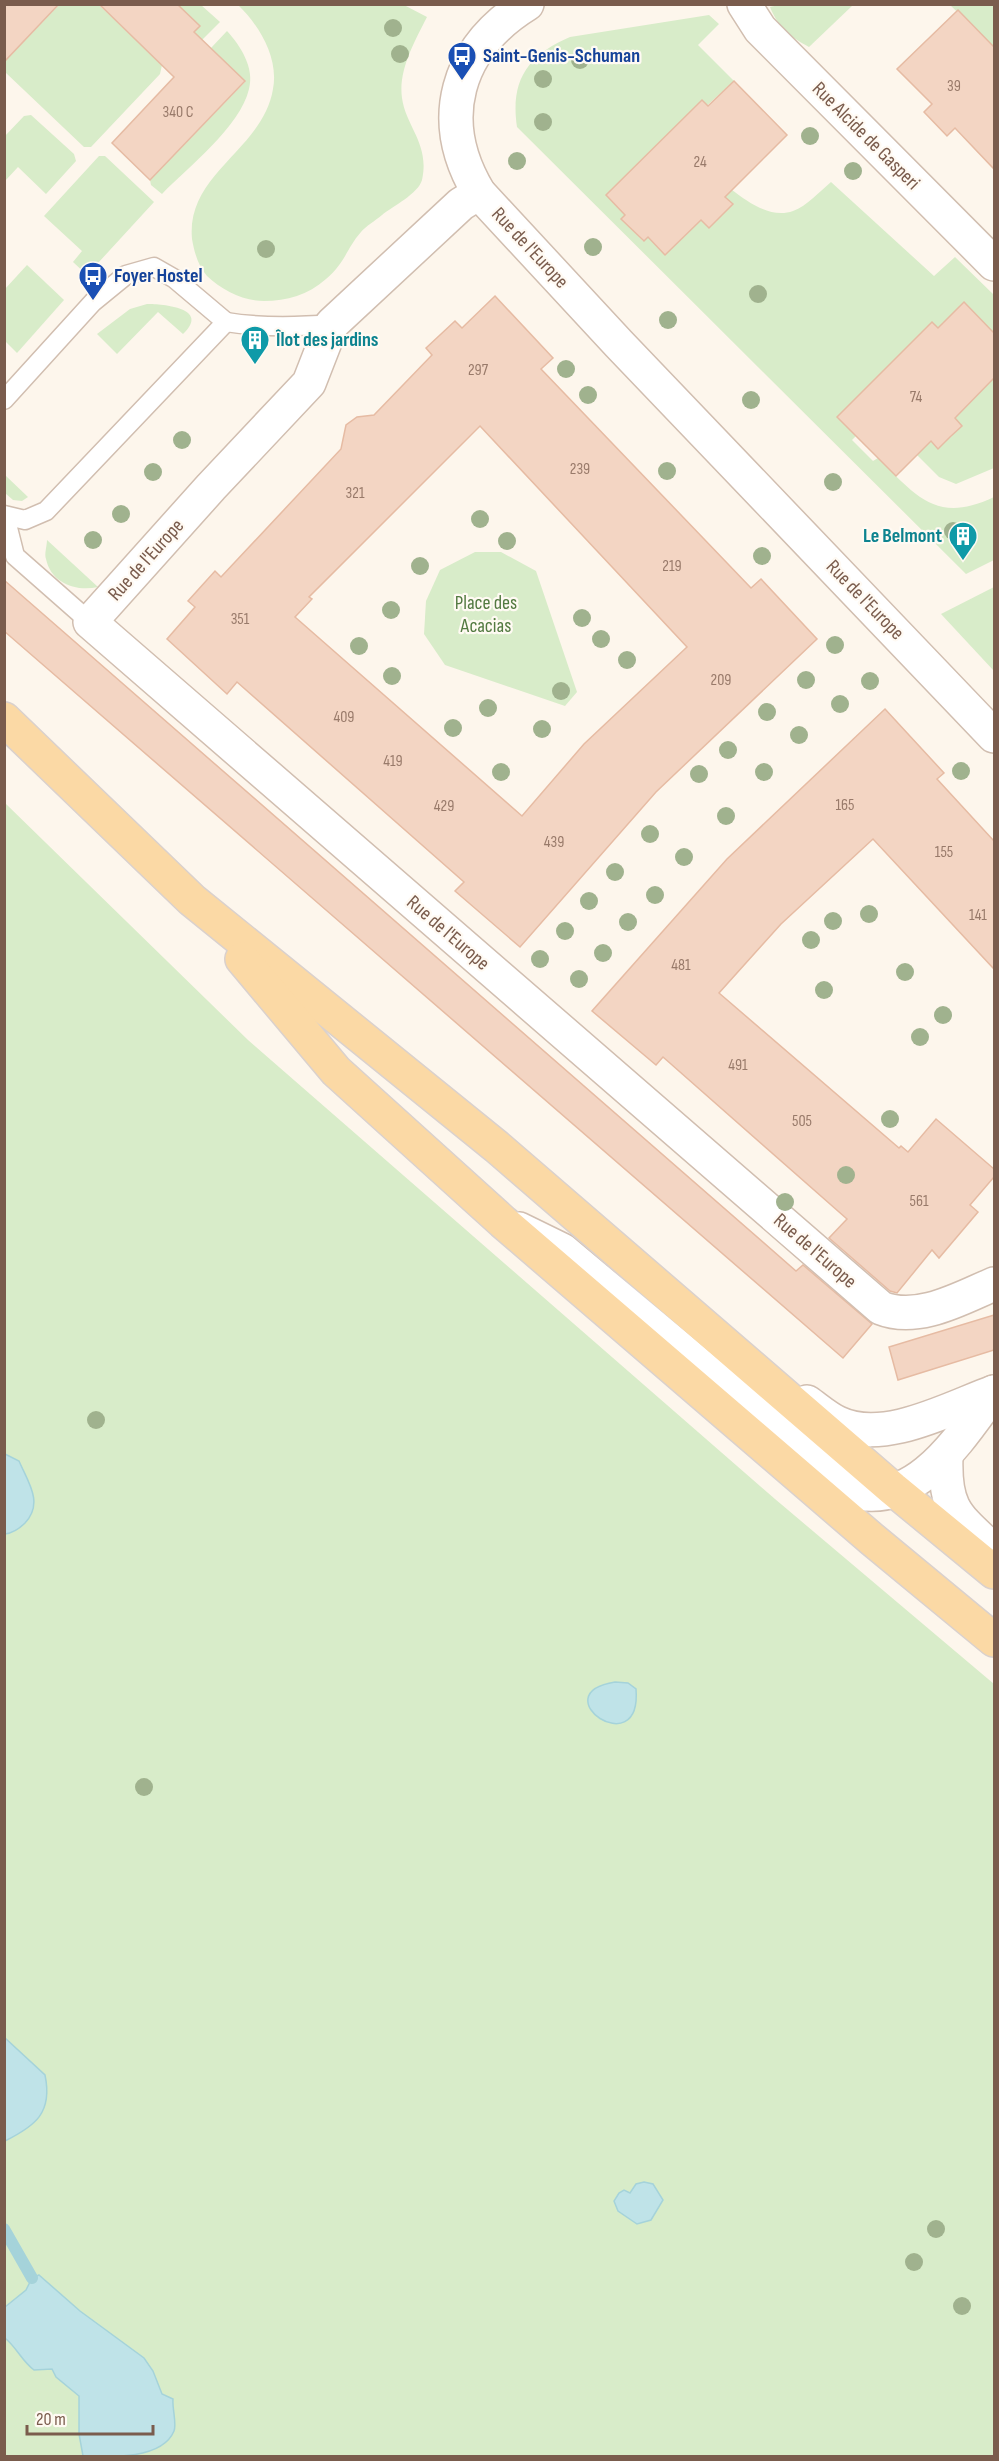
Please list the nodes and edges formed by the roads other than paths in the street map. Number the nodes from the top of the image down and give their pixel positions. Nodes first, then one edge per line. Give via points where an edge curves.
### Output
1 (744, 4) edge
2 (512, 9) edge
3 (479, 193) junction
4 (994, 264) edge
5 (226, 322) junction
6 (332, 324) junction
7 (4, 400) edge
8 (5, 516) edge
9 (90, 622) junction
10 (4, 719) edge
11 (994, 736) edge
12 (192, 900) junction
13 (503, 1222) junction
14 (994, 1284) edge
15 (730, 1350) junction
16 (902, 1427) junction
17 (946, 1456) junction
18 (876, 1484) junction
19 (873, 1540) junction
20 (994, 1551) edge
21 (994, 1572) edge
22 (994, 1640) edge

1 - 4 street, Rue Alcide de Gasperi via 768,37
2 - 3 street via 470,58 457,103 457,128 469,176
3 - 6 street, Rue de l'Europe via 461,204
3 - 11 street, Rue de l'Europe
5 - 6 lane via 255,327
5 - 7 lane via 175,279 154,267 126,275 93,302
5 - 8 lane via 46,511 25,520
6 - 9 street, Rue de l'Europe via 309,383
8 - 9 lane via 15,556
9 - 14 street, Rue de l'Europe via 881,1308 900,1313 920,1311
10 - 12 main road
12 - 13 main road via 336,1071
12 - 15 main road via 497,1147
13 - 18 street via 562,1250 850,1491
13 - 19 main road
15 - 16 street via 838,1424 867,1431
15 - 18 main road
16 - 17 street via 994,1392
16 - 18 street via 881,1443
17 - 18 street via 918,1480
17 - 20 street via 944,1486 954,1512
18 - 19 street via 866,1519
18 - 21 main road
19 - 22 main road

